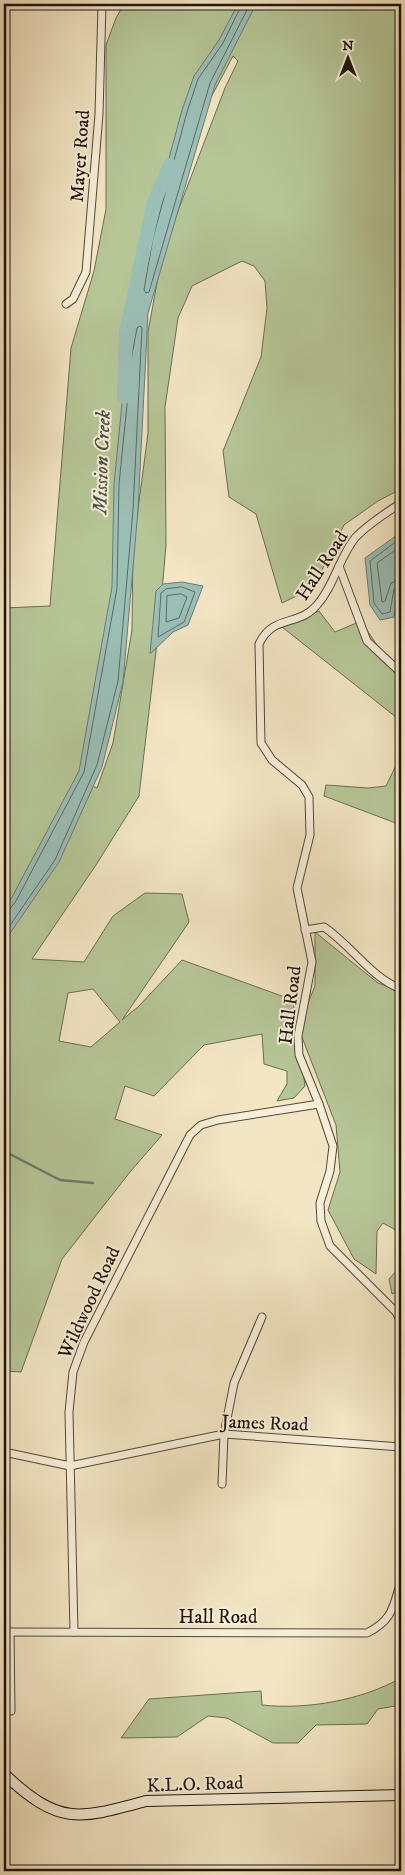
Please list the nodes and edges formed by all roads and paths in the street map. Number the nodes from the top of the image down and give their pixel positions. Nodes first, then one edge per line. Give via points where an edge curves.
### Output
1 (102, 4) edge
2 (66, 304) dead end
3 (401, 503) edge
4 (339, 566) junction
5 (401, 673) edge
6 (305, 930) junction
7 (401, 989) edge
8 (320, 1104) junction
9 (262, 1317) dead end
10 (401, 1322) edge
11 (224, 1434) junction
12 (401, 1447) edge
13 (4, 1452) edge
14 (70, 1466) junction
15 (222, 1484) dead end
16 (401, 1582) edge
17 (7, 1632) edge
18 (74, 1632) junction
19 (11, 1711) dead end
20 (4, 1774) edge
21 (401, 1795) edge

1 - 2 street, Mayer Road via 99,114 86,272 73,300
3 - 4 street, Hall Road via 355,538
4 - 5 street via 367,641
4 - 6 street, Hall Road via 318,605 306,616 274,624 264,633 260,644 262,743 272,760 302,785 309,797 310,835 296,888
6 - 7 street via 324,927 367,968
6 - 8 street, Hall Road via 312,962 298,1036 299,1055
8 - 10 street, Hall Road via 333,1146 330,1171 320,1203 321,1221 330,1246 396,1312
8 - 14 street, Wildwood Road via 218,1120 201,1125 190,1135 84,1342 73,1372 69,1412
9 - 11 street via 234,1384
11 - 12 street, James Road
11 - 14 street, James Road
11 - 15 street
13 - 14 street
14 - 18 street, Wildwood Road
16 - 18 street, Hall Road via 391,1615 367,1633
17 - 18 street, Hall Road
17 - 19 street
20 - 21 main road, K.L.O. Road via 34,1801 81,1816 114,1811 146,1801

